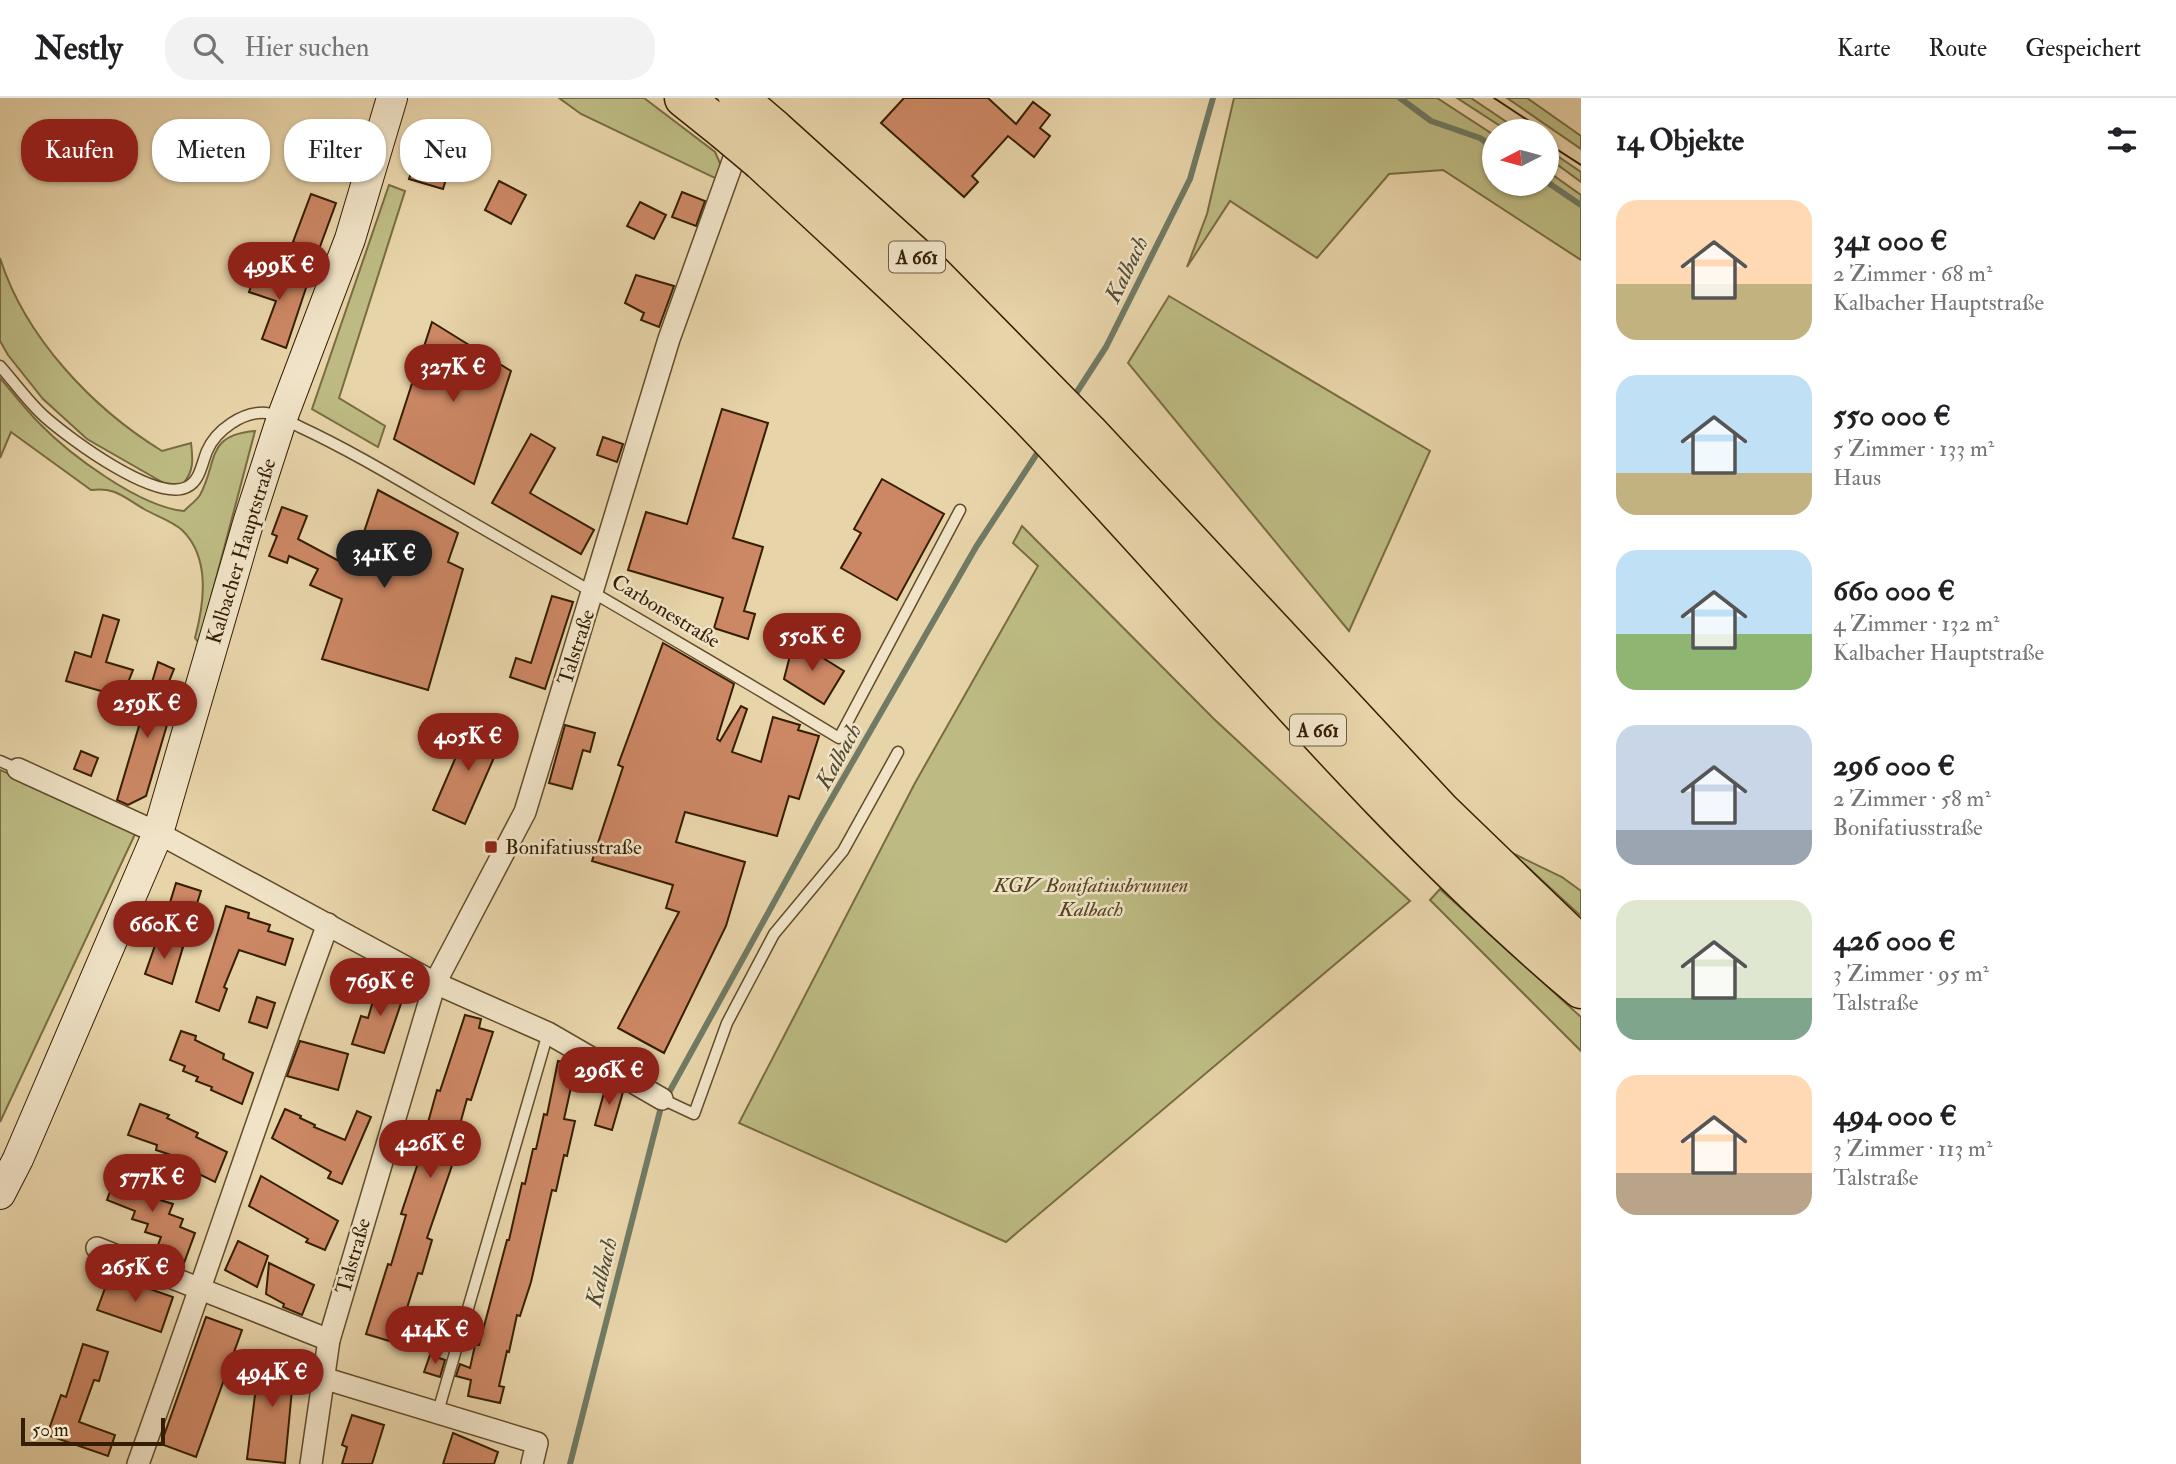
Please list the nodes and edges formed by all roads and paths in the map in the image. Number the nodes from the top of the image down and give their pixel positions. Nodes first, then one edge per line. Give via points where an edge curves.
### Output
1 (392, 98) edge
2 (684, 98) edge
3 (731, 114) edge
4 (764, 129) edge
5 (0, 366) edge
6 (282, 418) junction
7 (1078, 446) junction
8 (960, 510) dead end
9 (594, 591) junction
10 (898, 751) dead end
11 (9, 765) edge
12 (158, 833) junction
13 (328, 923) junction
14 (1581, 946) edge
15 (435, 983) junction
16 (1581, 989) edge
17 (548, 1033) junction
18 (662, 1099) joint
19 (0, 1194) edge
20 (97, 1248) dead end
21 (200, 1290) junction
22 (328, 1340) junction
23 (323, 1378) junction
24 (437, 1415) junction
25 (138, 1464) edge
26 (311, 1464) edge
27 (531, 1464) edge

1 - 6 street, Kalbacher Hauptstraße via 350,239
2 - 3 highway, A 661
3 - 4 highway, A 661, bridge
4 - 7 highway, A 661 via 895,285 1042,408
4 - 9 street, Talstraße via 723,185 668,340
5 - 6 lane, Carbonestraße via 43,416 80,446 152,486 172,491 196,480 208,448 225,427 247,415 267,413
6 - 9 lane, Carbonestraße via 338,444
6 - 12 street, Kalbacher Hauptstraße
7 - 14 highway, A 661
7 - 16 highway, A 661 via 1408,825
8 - 9 lane, Carbonestraße via 839,738
9 - 15 street, Talstraße via 525,812
10 - 18 lane via 843,851 774,934 727,1023 694,1114
11 - 12 street
12 - 13 street
12 - 19 street, Kalbacher Hauptstraße
13 - 15 street
13 - 21 street
15 - 17 street
15 - 22 street, Talstraße
17 - 18 street
17 - 24 lane
20 - 21 street
21 - 22 street
21 - 25 street
22 - 23 street, Talstraße
23 - 24 street
23 - 26 street, Talstraße
24 - 27 street via 537,1443

